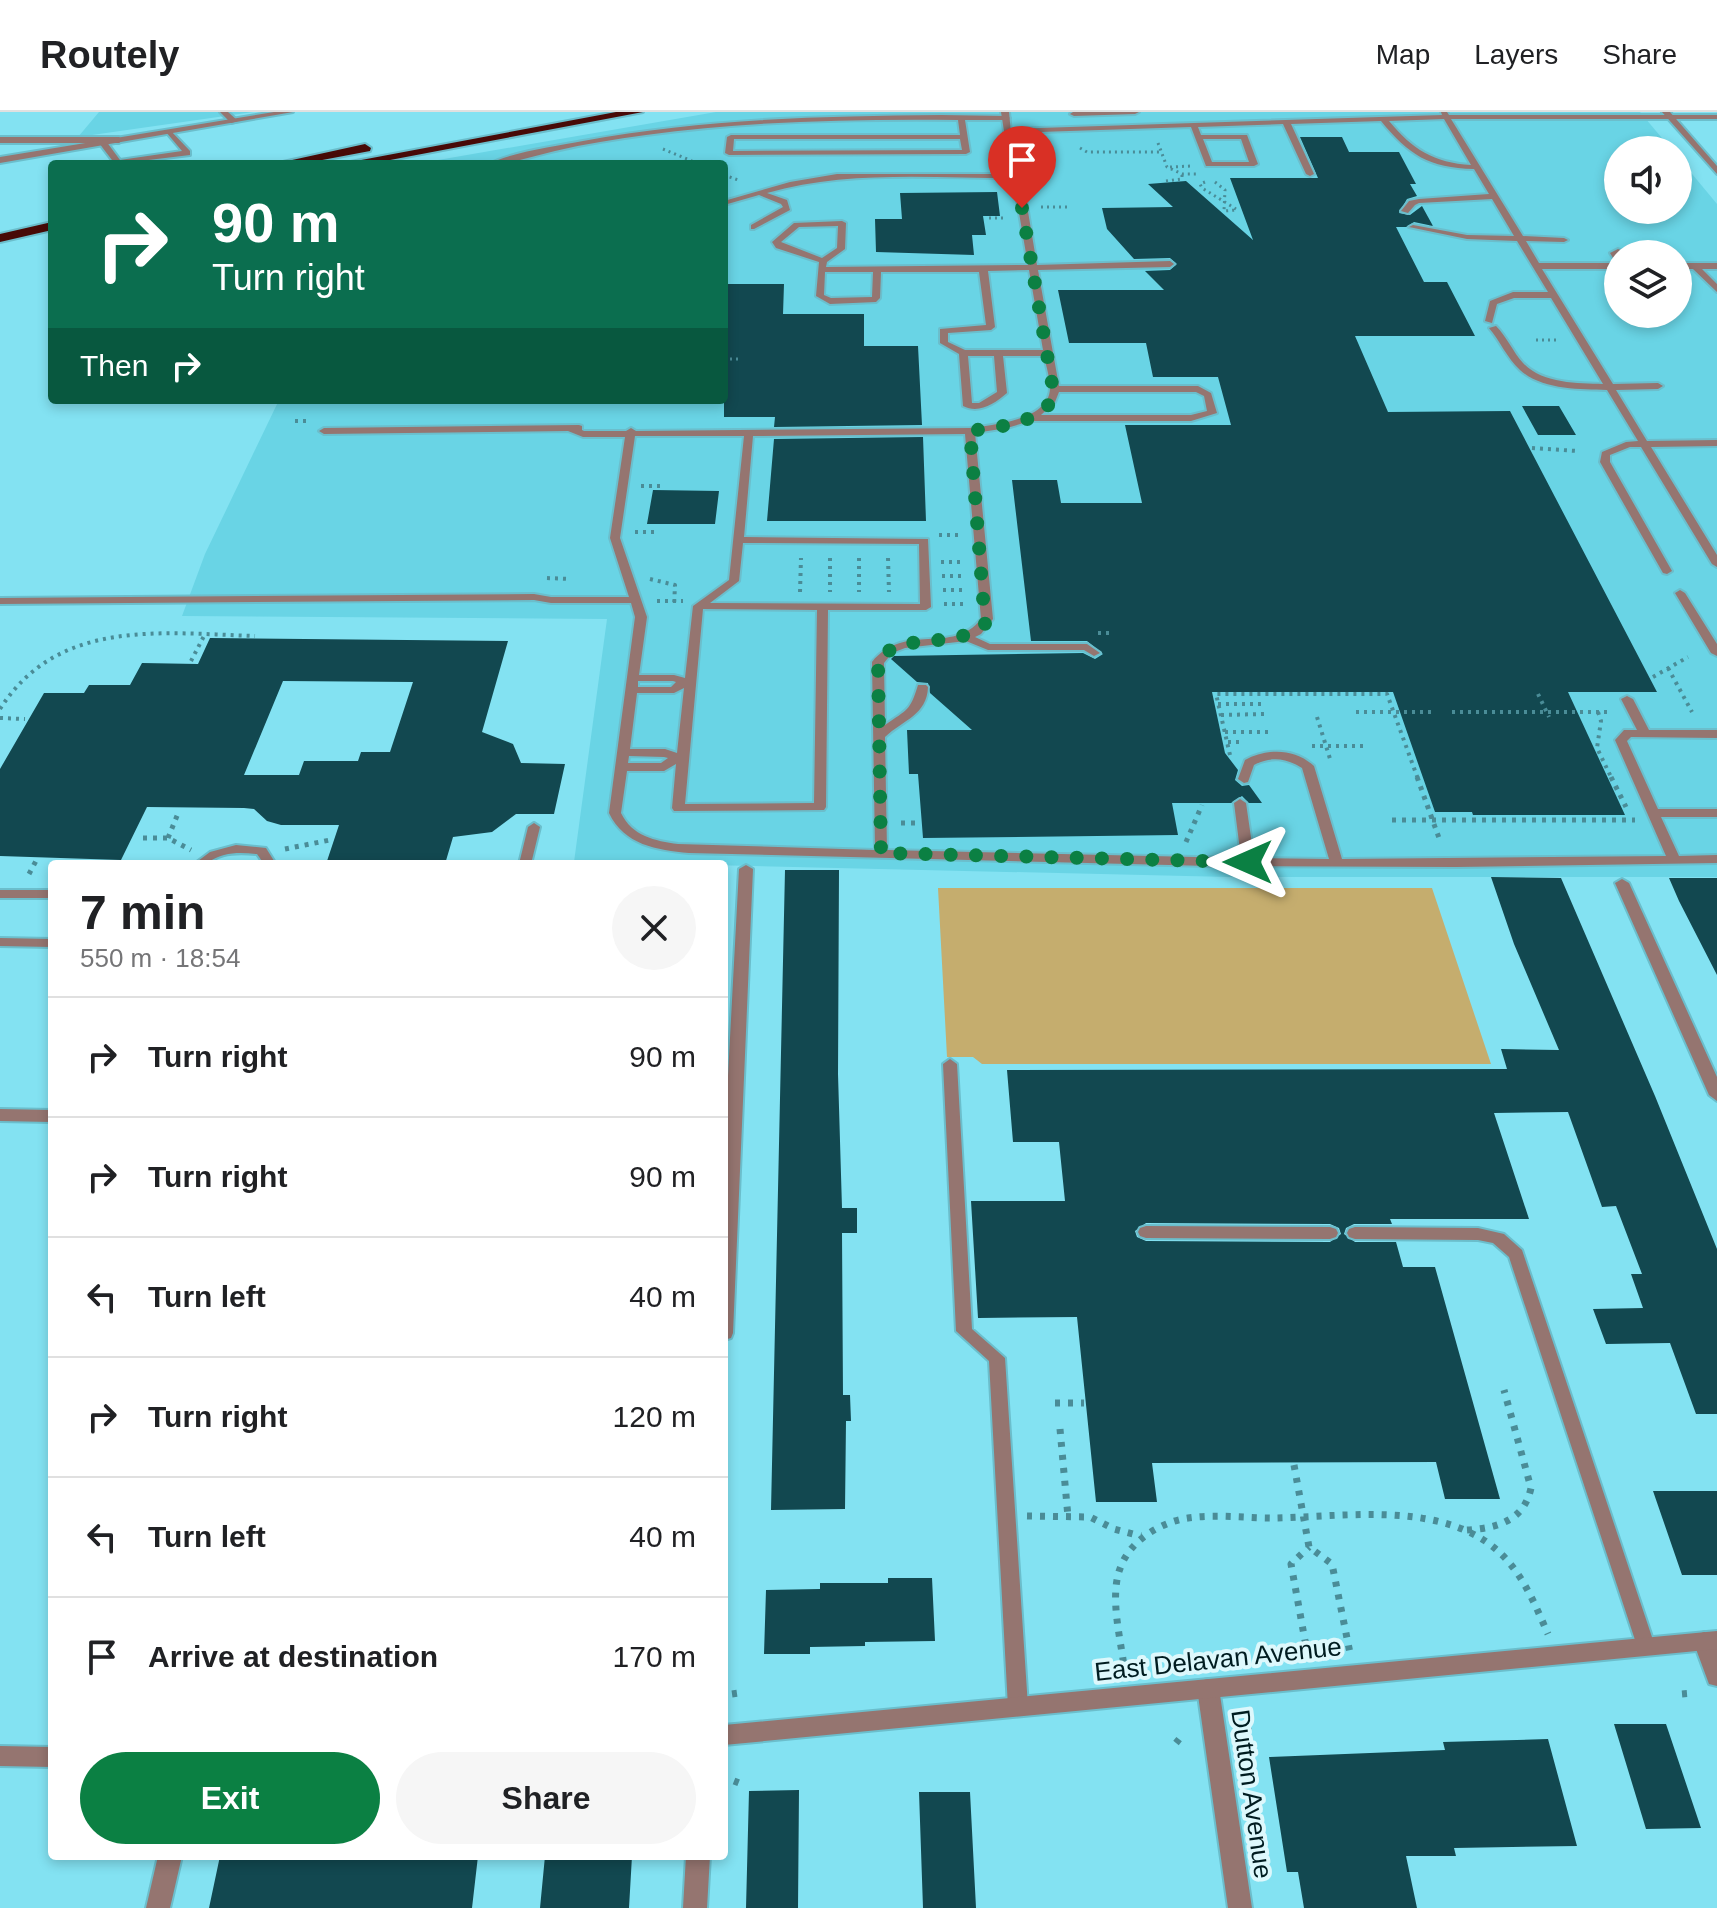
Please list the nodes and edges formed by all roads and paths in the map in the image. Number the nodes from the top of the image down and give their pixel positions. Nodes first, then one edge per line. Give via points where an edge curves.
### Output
1 (224, 112) edge
2 (289, 112) edge
3 (566, 112) edge
4 (637, 112) edge
5 (1135, 112) edge
6 (1262, 112) edge
7 (1277, 112) edge
8 (1074, 113) edge
9 (1445, 113) edge
10 (1006, 115) edge
11 (1668, 115) edge
12 (1717, 117) edge
13 (961, 118) junction
14 (1383, 119) junction
15 (234, 121) junction
16 (1284, 122) junction
17 (1268, 123) junction
18 (1194, 125) junction
19 (1073, 130) junction
20 (1083, 130) junction
21 (1008, 131) junction
22 (170, 132) junction
23 (964, 137) junction
24 (1199, 137) junction
25 (0, 140) edge
26 (119, 140) junction
27 (103, 143) junction
28 (1159, 143) dead end
29 (1087, 150) dead end
30 (1162, 152) junction
31 (0, 160) edge
32 (116, 160) edge
33 (139, 160) edge
34 (303, 160) edge
35 (369, 160) edge
36 (510, 160) edge
37 (1168, 167) junction
38 (1186, 167) dead end
39 (1477, 167) junction
40 (1717, 171) edge
41 (1201, 174) dead end
42 (1310, 174) dead end
43 (1018, 176) junction
44 (728, 177) edge
45 (1159, 179) dead end
46 (1211, 180) junction
47 (1166, 181) dead end
48 (1172, 181) junction
49 (741, 182) dead end
50 (760, 193) junction
51 (1495, 196) junction
52 (728, 202) edge
53 (1049, 207) dead end
54 (1069, 207) dead end
55 (1405, 211) dead end
56 (48, 214) edge
57 (989, 218) dead end
58 (1011, 218) dead end
59 (0, 224) edge
60 (48, 227) edge
61 (754, 227) dead end
62 (1413, 227) dead end
63 (0, 238) edge
64 (1522, 240) junction
65 (1564, 240) dead end
66 (1170, 264) dead end
67 (822, 265) junction
68 (1537, 266) junction
69 (1604, 266) edge
70 (1695, 266) joint
71 (1706, 266) junction
72 (1717, 266) edge
73 (1033, 267) junction
74 (983, 269) junction
75 (877, 270) junction
76 (1717, 280) edge
77 (1717, 289) edge
78 (1555, 295) junction
79 (1491, 321) junction
80 (1504, 337) junction
81 (1536, 340) dead end
82 (1567, 340) dead end
83 (963, 353) junction
84 (998, 353) junction
85 (1048, 353) junction
86 (728, 359) edge
87 (739, 359) dead end
88 (1609, 385) junction
89 (1658, 386) dead end
90 (1055, 389) junction
91 (1028, 418) junction
92 (324, 431) dead end
93 (631, 431) junction
94 (749, 431) junction
95 (970, 431) junction
96 (1717, 443) edge
97 (1644, 444) junction
98 (1695, 444) junction
99 (1532, 448) dead end
100 (1577, 451) dead end
101 (1714, 455) dead end
102 (626, 532) dead end
103 (654, 532) dead end
104 (933, 535) dead end
105 (958, 535) dead end
106 (737, 540) junction
107 (1717, 564) edge
108 (801, 567) dead end
109 (830, 567) dead end
110 (859, 567) dead end
111 (888, 567) dead end
112 (1667, 571) dead end
113 (645, 579) dead end
114 (830, 579) dead end
115 (859, 579) dead end
116 (889, 579) dead end
117 (801, 580) dead end
118 (940, 590) dead end
119 (959, 590) dead end
120 (1680, 593) dead end
121 (635, 596) junction
122 (0, 601) edge
123 (653, 601) dead end
124 (685, 601) dead end
125 (674, 604) junction
126 (940, 604) dead end
127 (960, 604) dead end
128 (698, 606) junction
129 (823, 606) junction
130 (204, 636) junction
131 (255, 636) dead end
132 (966, 637) junction
133 (1094, 653) dead end
134 (1717, 653) edge
135 (1688, 657) dead end
136 (191, 661) dead end
137 (1668, 668) junction
138 (1653, 677) dead end
139 (686, 683) junction
140 (633, 684) junction
141 (922, 687) dead end
142 (1538, 694) dead end
143 (1627, 699) dead end
144 (1218, 704) junction
145 (1261, 704) dead end
146 (0, 709) edge
147 (1356, 712) dead end
148 (1394, 712) junction
149 (1436, 712) dead end
150 (1452, 712) dead end
151 (1612, 712) dead end
152 (1692, 712) dead end
153 (1264, 714) dead end
154 (1221, 715) junction
155 (1548, 715) junction
156 (0, 718) edge
157 (25, 719) dead end
158 (1225, 732) junction
159 (1268, 732) dead end
160 (1645, 733) junction
161 (1717, 734) edge
162 (880, 735) junction
163 (1330, 746) dead end
164 (1367, 746) dead end
165 (622, 752) junction
166 (1231, 755) dead end
167 (679, 759) junction
168 (621, 767) junction
169 (1244, 779) dead end
170 (1240, 803) dead end
171 (1202, 805) dead end
172 (179, 811) dead end
173 (1717, 813) edge
174 (1646, 816) junction
175 (1392, 820) dead end
176 (1433, 820) junction
177 (896, 823) dead end
178 (919, 823) dead end
179 (534, 827) dead end
180 (143, 838) dead end
181 (168, 838) junction
182 (1439, 838) dead end
183 (330, 840) dead end
184 (1185, 843) dead end
185 (285, 849) dead end
186 (881, 853) junction
187 (198, 858) edge
188 (37, 859) dead end
189 (1674, 859) junction
190 (1717, 859) edge
191 (270, 860) edge
192 (526, 860) edge
193 (1248, 862) junction
194 (1337, 863) junction
195 (746, 869) dead end
196 (25, 882) dead end
197 (1622, 883) dead end
198 (0, 894) edge
199 (48, 894) edge
200 (0, 942) edge
201 (48, 943) edge
202 (950, 1064) dead end
203 (1717, 1095) edge
204 (0, 1115) edge
205 (48, 1116) edge
206 (729, 1126) edge
207 (728, 1167) edge
208 (1146, 1232) dead end
209 (1330, 1233) dead end
210 (1355, 1233) dead end
211 (1504, 1390) dead end
212 (1055, 1403) dead end
213 (1084, 1403) dead end
214 (1060, 1429) dead end
215 (1294, 1465) dead end
216 (1303, 1517) junction
217 (1466, 1530) junction
218 (1142, 1536) junction
219 (1309, 1547) junction
220 (1543, 1622) dead end
221 (1711, 1640) edge
222 (1348, 1641) dead end
223 (1306, 1645) dead end
224 (1646, 1646) junction
225 (1123, 1663) dead end
226 (1717, 1677) edge
227 (1208, 1688) junction
228 (1694, 1693) dead end
229 (1682, 1694) dead end
230 (1018, 1707) junction
231 (1246, 1729) dead end
232 (1255, 1734) dead end
233 (728, 1735) edge
234 (0, 1756) edge
235 (48, 1757) edge
236 (734, 1781) dead end
237 (744, 1785) dead end
238 (169, 1860) edge
239 (698, 1860) edge
240 (158, 1908) edge
241 (695, 1908) edge
242 (1240, 1908) edge

1 - 15 lane
2 - 15 street
3 - 34 highway
4 - 35 highway
5 - 8 lane
6 - 17 lane
7 - 16 lane
8 - 19 lane via 1069,117
8 - 20 lane
9 - 11 lane
9 - 14 lane
9 - 39 lane
10 - 13 lane
10 - 21 street
11 - 12 street
11 - 40 street
13 - 23 lane
13 - 36 lane via 737,120 614,136
14 - 16 lane
14 - 39 lane via 1413,154
15 - 22 street
16 - 17 lane
16 - 42 lane
17 - 18 lane
18 - 20 lane
18 - 24 lane
19 - 20 lane
19 - 21 lane
21 - 43 lane
22 - 26 street
22 - 33 lane via 187,153
23 - 23 lane via 731,137 729,153 966,152
24 - 24 lane via 1209,164 1254,164 1244,137
25 - 26 street
26 - 27 street
27 - 31 street
27 - 32 lane
28 - 30 path
29 - 30 path
30 - 37 path
37 - 38 path
37 - 48 path via 1182,174 1182,179
39 - 51 lane
41 - 46 path
43 - 50 lane via 837,176
43 - 73 lane
44 - 49 path
45 - 48 path
46 - 46 path via 1201,187 1224,201 1224,188
47 - 48 path
50 - 52 lane
50 - 61 lane via 787,208
51 - 55 lane via 1419,201
51 - 64 lane
53 - 54 path
56 - 59 highway
57 - 58 path
60 - 63 highway
62 - 64 lane via 1451,236
64 - 65 lane
64 - 68 lane
66 - 73 lane
67 - 67 lane via 841,249 842,223 797,225 776,242
67 - 75 lane
67 - 75 lane via 820,296 830,301 873,300
68 - 69 lane
68 - 78 lane
70 - 71 lane
70 - 77 lane
71 - 72 lane
71 - 76 lane
73 - 74 lane
73 - 85 lane
74 - 75 lane
74 - 83 lane via 991,327 943,331 948,347
78 - 79 lane via 1504,298 1493,303
78 - 88 lane
79 - 80 lane
79 - 80 lane via 1502,319 1508,330
80 - 88 lane via 1532,374 1560,383
81 - 82 path
83 - 84 lane
83 - 84 lane via 968,406 981,406 1002,393
84 - 85 lane
85 - 90 lane
86 - 87 path
88 - 89 lane
88 - 97 lane
90 - 91 lane via 1053,400
90 - 91 lane via 1204,391 1212,413 1191,418
91 - 95 lane
92 - 93 lane
93 - 94 lane
93 - 121 lane via 615,538
94 - 95 lane
94 - 106 lane
95 - 132 lane via 987,619
96 - 98 lane
97 - 98 lane
97 - 107 lane
97 - 112 lane via 1613,447 1604,457
98 - 101 lane
99 - 100 path
102 - 103 path
104 - 105 path
106 - 128 lane via 734,581
106 - 129 lane via 924,541 926,607
108 - 117 path
109 - 114 path
110 - 115 path
111 - 116 path
113 - 125 path via 673,583
118 - 119 path
120 - 134 lane
121 - 122 lane
121 - 140 lane via 641,617
123 - 125 path
124 - 125 path
126 - 127 path
128 - 129 lane
128 - 139 lane
129 - 167 lane via 820,807 678,808
130 - 131 path
130 - 136 path
130 - 146 path via 120,635 82,644 23,676
132 - 133 lane via 988,647 1087,647
132 - 162 lane via 884,654 878,662
135 - 137 path
137 - 138 path
137 - 152 path
139 - 140 lane via 674,690
139 - 167 lane
140 - 165 lane
141 - 162 lane via 917,708
142 - 155 path
143 - 160 lane
144 - 145 path
144 - 148 path via 1216,694 1387,694
144 - 154 path
147 - 148 path
148 - 149 path
148 - 176 path
150 - 155 path
151 - 155 path
153 - 154 path
154 - 158 path
156 - 157 path
158 - 159 path
158 - 166 path
160 - 161 lane
160 - 174 lane via 1628,733 1621,740
162 - 186 lane
163 - 164 path
165 - 167 lane via 665,753
165 - 168 lane
167 - 168 lane via 664,767
168 - 186 lane via 618,823 653,843 689,849
169 - 194 lane via 1249,763 1263,756 1288,756 1308,766
170 - 193 lane
171 - 184 path
172 - 181 path
173 - 174 lane
174 - 176 path
174 - 189 lane
175 - 176 path
176 - 182 path
177 - 178 path
179 - 192 lane
180 - 181 path
181 - 187 path
183 - 185 path
186 - 193 lane
187 - 191 lane via 236,848 261,851
188 - 196 path
189 - 190 lane
189 - 194 lane
193 - 194 lane
195 - 206 street
197 - 203 street
198 - 199 lane
200 - 201 lane
202 - 230 lane via 964,1331 997,1358
204 - 205 street
206 - 207 street
208 - 209 lane
210 - 224 lane via 1478,1234 1498,1238 1516,1254
211 - 217 path via 1530,1497 1511,1521
212 - 213 path
214 - 218 path via 1064,1517 1090,1517
215 - 216 path
216 - 217 path via 1422,1518
216 - 218 path via 1186,1518
216 - 219 path
217 - 220 path via 1513,1566
218 - 225 path via 1117,1577
219 - 222 path via 1332,1564
219 - 223 path via 1291,1564
221 - 224 street, East Delavan Avenue
221 - 226 street
224 - 227 street, East Delavan Avenue
227 - 230 street, East Delavan Avenue
227 - 242 street, Dutton Avenue
228 - 229 path
230 - 233 street, East Delavan Avenue
231 - 232 path
234 - 235 street
236 - 237 path
238 - 240 street
239 - 241 street

